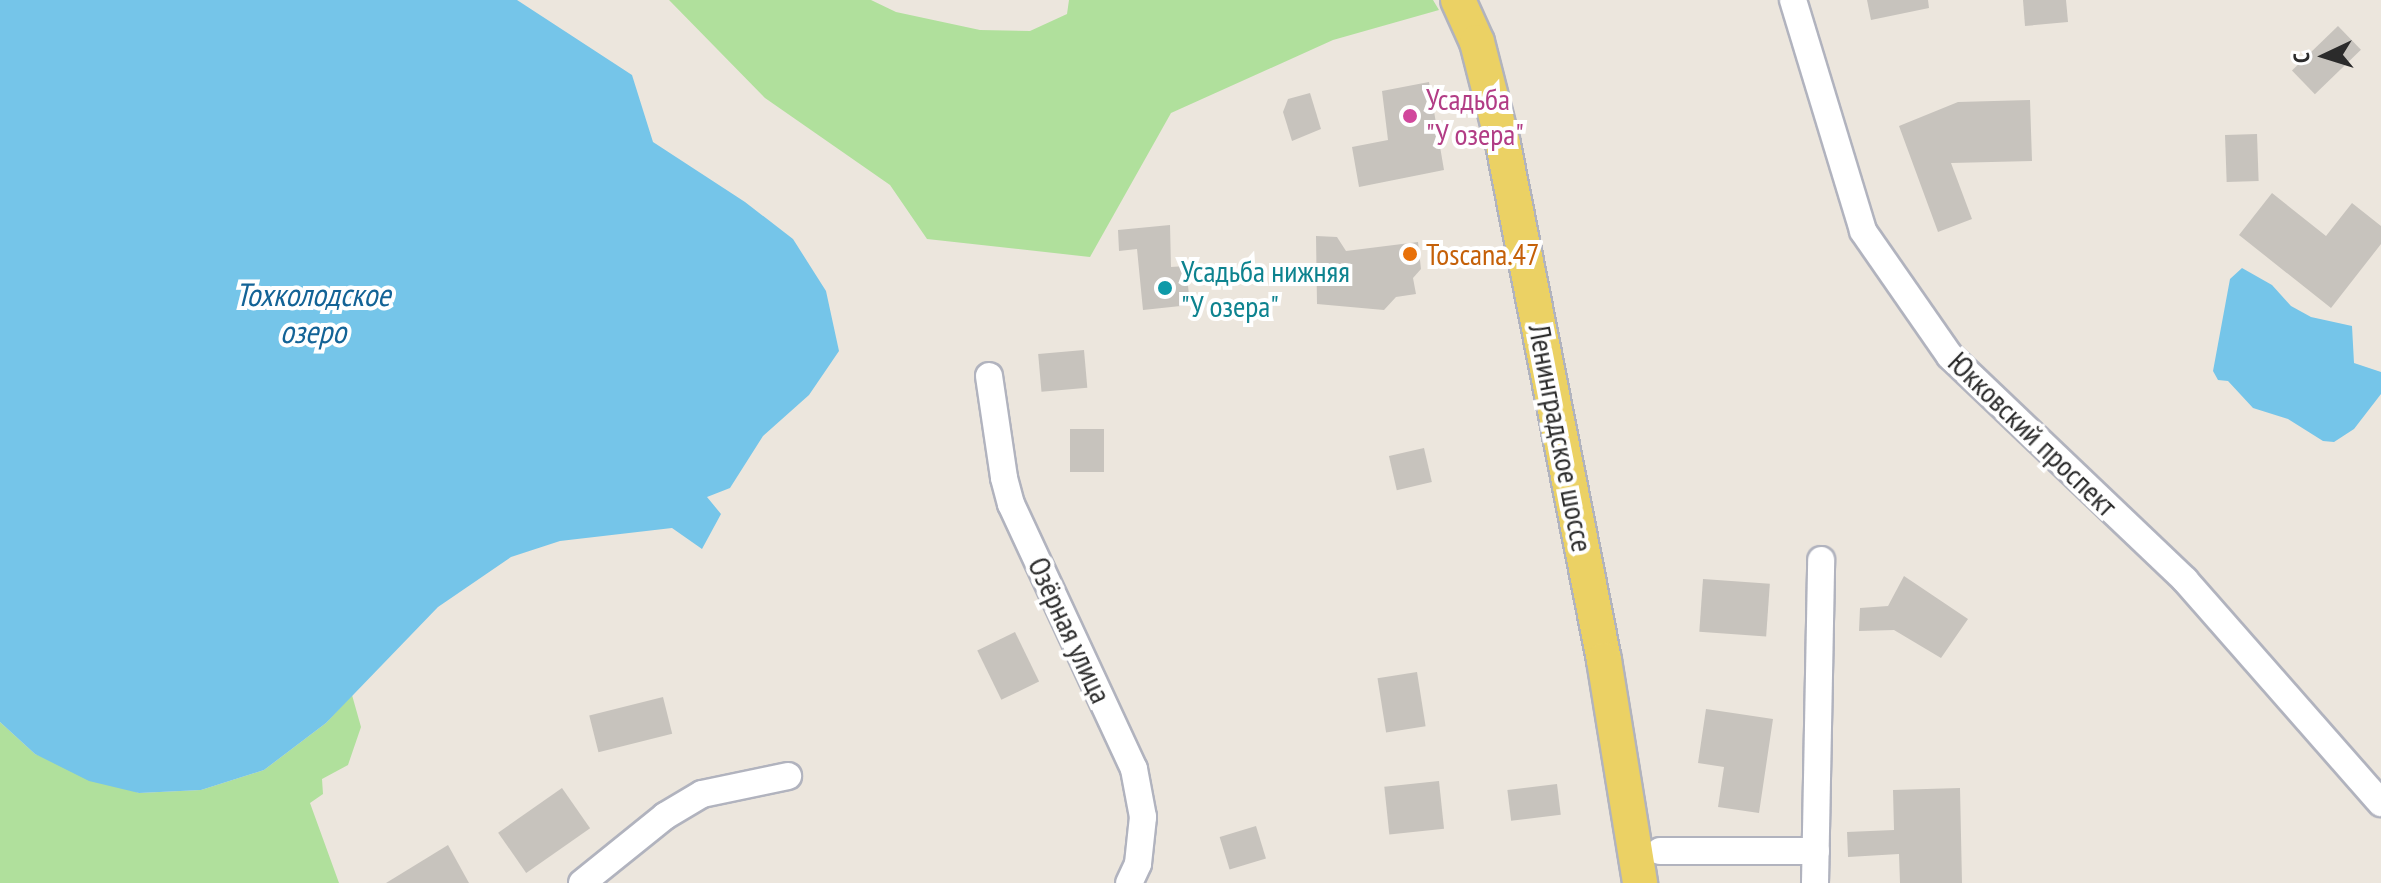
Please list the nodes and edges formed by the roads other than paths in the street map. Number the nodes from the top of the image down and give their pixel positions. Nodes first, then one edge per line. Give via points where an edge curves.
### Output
1 (1793, 0) edge
2 (1464, 2) edge
3 (989, 376) dead end
4 (1821, 560) dead end
5 (788, 776) dead end
6 (2381, 803) edge
7 (1660, 851) dead end
8 (1816, 851) junction
9 (582, 883) edge
10 (1129, 883) edge
11 (1640, 883) edge
12 (1815, 883) edge

1 - 6 street, Юкковский проспект via 1863,231 1950,356 2185,580
2 - 11 main road, Ленинградское шоссе via 1507,159 1604,660
3 - 10 street, Озёрная улица via 1011,504 1134,769 1143,817 1138,864
4 - 8 street
5 - 9 street via 702,794 665,816
7 - 8 street
8 - 12 street

